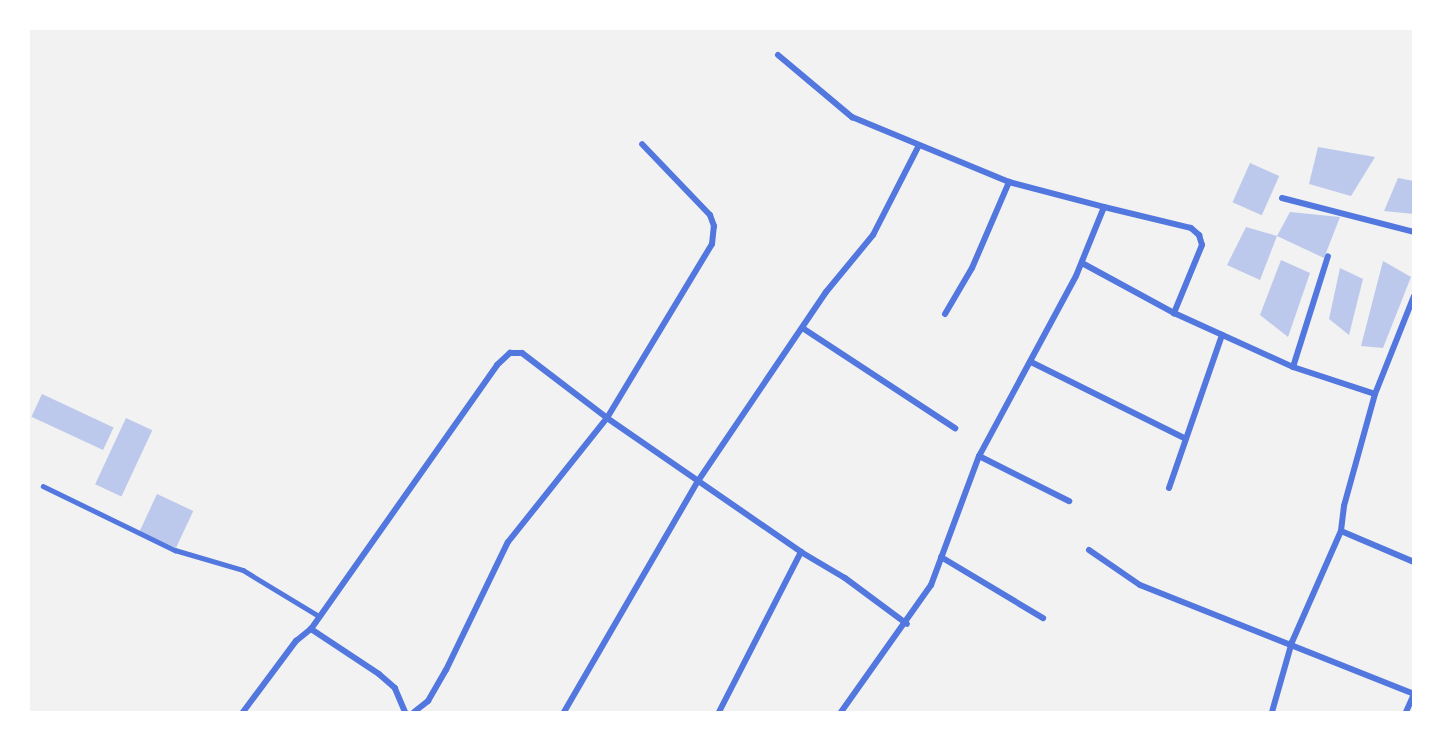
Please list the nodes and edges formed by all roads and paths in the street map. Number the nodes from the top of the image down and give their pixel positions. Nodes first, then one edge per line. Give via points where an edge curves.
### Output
1 (778, 55) dead end
2 (642, 144) dead end
3 (919, 145) junction
4 (1010, 182) junction
5 (1282, 198) dead end
6 (1104, 207) junction
7 (1413, 232) edge
8 (1328, 256) dead end
9 (1082, 263) junction
10 (1413, 296) edge
11 (1174, 313) junction
12 (945, 314) dead end
13 (804, 328) junction
14 (1222, 335) junction
15 (1031, 362) junction
16 (1293, 367) junction
17 (1375, 394) junction
18 (607, 418) junction
19 (955, 428) dead end
20 (1184, 438) junction
21 (979, 456) junction
22 (698, 481) junction
23 (43, 486) dead end
24 (1169, 488) dead end
25 (1069, 501) dead end
26 (1341, 531) junction
27 (1089, 550) dead end
28 (801, 552) junction
29 (941, 557) junction
30 (1413, 562) edge
31 (319, 616) junction
32 (1043, 618) dead end
33 (907, 624) junction
34 (311, 629) junction
35 (1292, 642) junction
36 (1413, 694) edge
37 (243, 712) edge
38 (405, 712) edge
39 (414, 712) edge
40 (564, 712) edge
41 (719, 712) edge
42 (841, 712) edge
43 (1272, 712) edge
44 (1406, 712) edge

1 - 3 street via 852,117
2 - 18 street via 710,215 714,235 702,265
3 - 4 street
3 - 13 street via 873,235 826,292
4 - 6 street
4 - 12 street via 972,268
5 - 7 street
6 - 9 street
6 - 11 street via 1191,228 1199,234 1202,245
8 - 16 street
9 - 11 street
9 - 15 street
10 - 17 street
11 - 14 street
13 - 19 street
13 - 22 street
14 - 16 street
14 - 20 street
15 - 20 street
15 - 21 street
16 - 17 street
17 - 26 street via 1344,506
18 - 22 street
18 - 31 street via 522,353 510,353 496,365
18 - 39 street via 507,542 446,670 428,701
20 - 24 street
21 - 25 street
21 - 29 street
22 - 28 street
22 - 40 street
23 - 31 lane via 175,550 243,570
26 - 30 street
26 - 35 street
27 - 35 street via 1140,585
28 - 33 street via 845,578
28 - 41 street
29 - 32 street
29 - 33 street via 931,585
31 - 34 street
33 - 42 street
34 - 37 street via 296,641
34 - 38 street via 395,688
35 - 36 street
35 - 43 street
36 - 44 street

